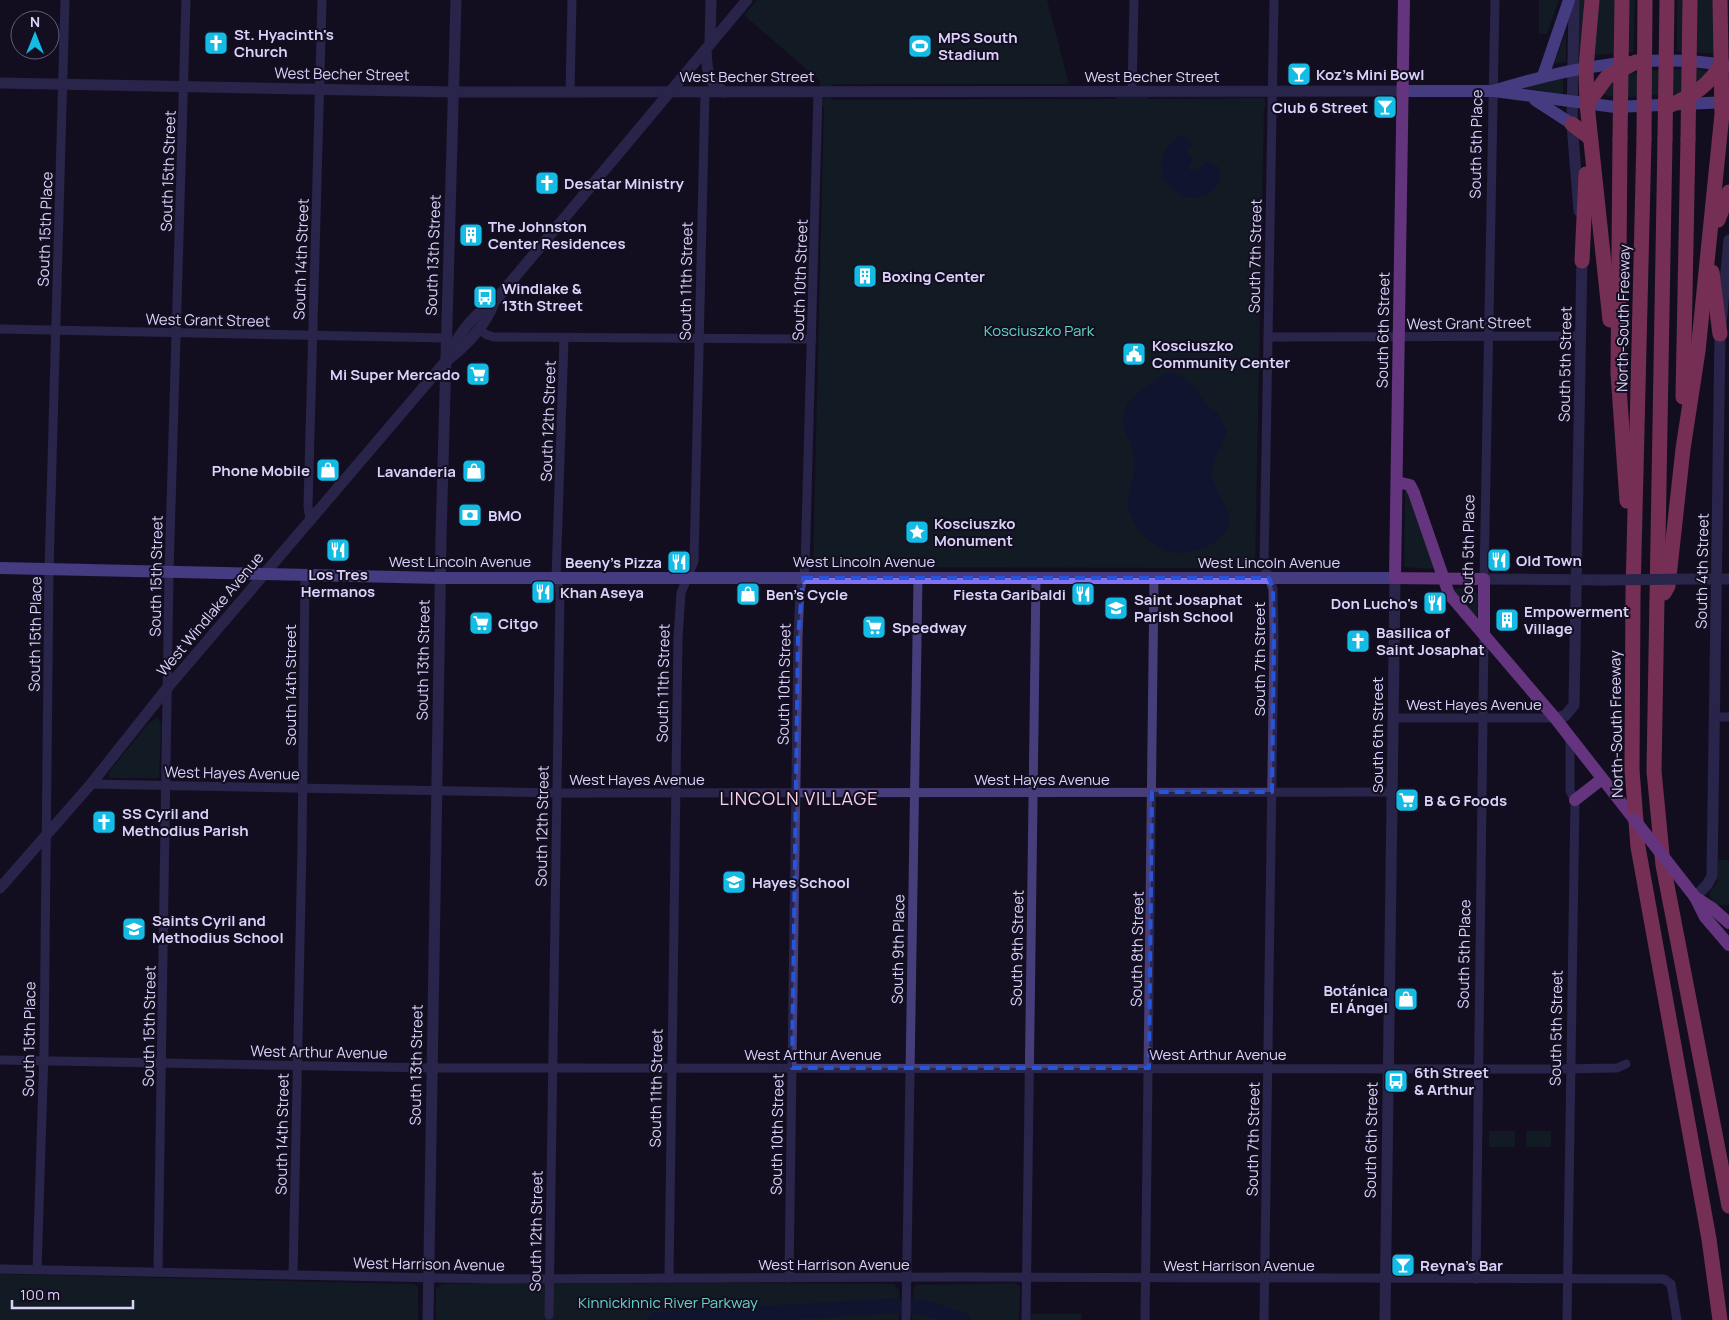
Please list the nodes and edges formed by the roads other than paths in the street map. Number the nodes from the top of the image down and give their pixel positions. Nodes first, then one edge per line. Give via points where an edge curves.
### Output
1 (65, 0) edge
2 (186, 0) edge
3 (322, 0) edge
4 (456, 0) edge
5 (572, 0) edge
6 (711, 0) edge
7 (747, 0) edge
8 (1134, 0) edge
9 (1274, 0) edge
10 (1404, 0) edge
11 (1495, 0) edge
12 (1569, 0) edge
13 (1574, 0) edge
14 (1592, 0) edge
15 (1622, 0) edge
16 (1645, 0) edge
17 (1667, 0) edge
18 (1690, 0) edge
19 (1720, 6) edge
20 (1729, 26) edge
21 (708, 47) junction
22 (1636, 62) junction
23 (1725, 65) edge
24 (1580, 69) junction
25 (1543, 76) junction
26 (0, 83) edge
27 (63, 84) junction
28 (185, 86) junction
29 (319, 89) junction
30 (1403, 91) junction
31 (1494, 91) junction
32 (453, 92) junction
33 (570, 92) junction
34 (669, 92) junction
35 (705, 92) junction
36 (726, 92) junction
37 (818, 92) junction
38 (1132, 92) junction
39 (1272, 92) junction
40 (1531, 97) junction
41 (1726, 102) edge
42 (1579, 103) junction
43 (1671, 106) junction
44 (1572, 124) junction
45 (1589, 139) junction
46 (1729, 192) edge
47 (1729, 240) edge
48 (1709, 257) junction
49 (1582, 261) junction
50 (494, 302) junction
51 (0, 329) edge
52 (478, 329) junction
53 (56, 330) junction
54 (177, 333) junction
55 (1720, 334) junction
56 (312, 335) junction
57 (1581, 336) junction
58 (1268, 337) junction
59 (1490, 337) junction
60 (446, 338) junction
61 (564, 338) junction
62 (1399, 338) junction
63 (700, 339) junction
64 (812, 339) junction
65 (445, 362) junction
66 (1618, 373) junction
67 (1683, 449) junction
68 (1397, 482) junction
69 (310, 519) junction
70 (0, 568) edge
71 (49, 569) junction
72 (169, 572) junction
73 (263, 574) junction
74 (305, 575) junction
75 (440, 578) junction
76 (556, 578) junction
77 (688, 578) junction
78 (803, 578) junction
79 (918, 578) junction
80 (1036, 578) junction
81 (1154, 578) junction
82 (1268, 578) junction
83 (1395, 578) junction
84 (1444, 578) junction
85 (1484, 579) junction
86 (1716, 579) junction
87 (1729, 579) edge
88 (1576, 580) junction
89 (1633, 594) junction
90 (1658, 603) junction
91 (1484, 634) junction
92 (168, 687) junction
93 (1715, 717) junction
94 (1729, 717) edge
95 (1394, 718) junction
96 (1483, 718) junction
97 (1555, 718) junction
98 (1570, 738) junction
99 (1602, 778) junction
100 (91, 784) junction
101 (165, 786) junction
102 (303, 789) junction
103 (436, 791) junction
104 (676, 792) junction
105 (796, 792) junction
106 (1152, 792) junction
107 (1272, 792) junction
108 (1393, 792) junction
109 (556, 793) junction
110 (914, 793) junction
111 (1033, 793) junction
112 (1574, 800) junction
113 (46, 834) junction
114 (0, 888) edge
115 (1695, 897) junction
116 (1729, 923) edge
117 (1729, 945) edge
118 (0, 1060) edge
119 (43, 1061) junction
120 (162, 1063) junction
121 (1626, 1064) dead end
122 (297, 1065) junction
123 (431, 1068) junction
124 (552, 1068) junction
125 (671, 1068) junction
126 (792, 1068) junction
127 (910, 1068) junction
128 (1029, 1068) junction
129 (1149, 1068) junction
130 (1268, 1068) junction
131 (1388, 1069) junction
132 (1478, 1069) junction
133 (1570, 1069) junction
134 (1729, 1206) edge
135 (0, 1269) edge
136 (37, 1269) junction
137 (158, 1272) junction
138 (292, 1275) junction
139 (906, 1277) junction
140 (1026, 1277) junction
141 (428, 1278) junction
142 (549, 1278) junction
143 (669, 1278) junction
144 (789, 1278) junction
145 (1264, 1278) junction
146 (1385, 1278) junction
147 (1145, 1279) junction
148 (1476, 1279) junction
149 (1568, 1279) junction
150 (549, 1315) dead end
151 (906, 1318) edge
152 (1026, 1319) edge
153 (428, 1320) edge
154 (1145, 1320) edge
155 (1264, 1320) edge
156 (1385, 1320) edge
157 (1567, 1320) edge
158 (1677, 1320) edge
159 (1720, 1320) edge

1 - 27 street, South 15th Place
2 - 28 street, South 15th Street
3 - 29 street, South 14th Street
4 - 32 street, South 13th Street
5 - 33 street
6 - 21 street
7 - 21 street, West Windlake Avenue
8 - 38 street
9 - 39 street, South 7th Street
10 - 30 main road, South 6th Street
11 - 31 street, South 5th Place
12 - 25 main road
13 - 24 street
14 - 24 highway
15 - 66 highway, bridge
16 - 89 highway, North-South Freeway, bridge
17 - 90 highway, bridge
18 - 67 highway, bridge
19 - 20 main road
19 - 23 highway
21 - 34 street, West Windlake Avenue
21 - 36 street via 709,77 716,87
22 - 23 main road, West Becher Street via 1687,61
22 - 24 main road, West Becher Street
22 - 42 highway via 1607,77
23 - 41 highway
23 - 43 highway via 1697,93
24 - 25 main road, West Becher Street
24 - 42 highway
25 - 31 main road, West Becher Street
26 - 27 street, West Becher Street
27 - 28 street, West Becher Street
27 - 53 street, South 15th Place
28 - 29 street, West Becher Street
28 - 54 street, South 15th Street
29 - 32 street, West Becher Street
29 - 56 street, South 14th Street
30 - 31 main road, West Becher Street
30 - 39 street, West Becher Street
30 - 62 main road, South 6th Street
31 - 40 main road, West Becher Street
31 - 59 street, South 5th Place
32 - 33 street, West Becher Street
32 - 60 street, South 13th Street
33 - 34 street, West Becher Street
34 - 35 street, West Becher Street
34 - 50 street, West Windlake Avenue
35 - 36 street, West Becher Street
35 - 63 street, South 11th Street
36 - 37 street, West Becher Street
37 - 38 street, West Becher Street
37 - 64 street, South 10th Street
38 - 39 street, West Becher Street
39 - 58 street, South 7th Street
40 - 42 main road, West Becher Street
40 - 44 main road
41 - 43 main road, West Becher Street
41 - 48 highway
42 - 43 main road, West Becher Street via 1614,107
42 - 44 street, South 5th Street
42 - 45 highway
44 - 45 highway
44 - 49 street, South 5th Street
45 - 49 highway
45 - 66 highway
46 - 48 highway
47 - 55 street, South 4th Street
48 - 55 highway
48 - 67 highway
49 - 57 street, South 5th Street
50 - 52 street, West Windlake Avenue via 491,313
50 - 65 street, West Windlake Avenue via 483,308 457,340
51 - 53 street, West Grant Street
52 - 61 street via 494,337
52 - 65 street, West Windlake Avenue
53 - 54 street, West Grant Street
53 - 71 street, South 15th Place
54 - 56 street, West Grant Street
54 - 72 street, South 15th Street
55 - 86 street, South 4th Street
56 - 60 street, West Grant Street
56 - 69 street, South 14th Street
57 - 59 street, West Grant Street
57 - 88 street, South 5th Street
58 - 62 street, West Grant Street
58 - 82 street, South 7th Street via 1264,565
59 - 62 street, West Grant Street
59 - 85 street, South 5th Place
60 - 65 street, South 13th Street
61 - 63 street
61 - 76 street, South 12th Street
62 - 68 main road, South 6th Street
63 - 64 street
63 - 77 street, South 11th Street via 694,561
64 - 78 street, South 10th Street
65 - 69 street, West Windlake Avenue
65 - 75 street, South 13th Street
66 - 89 highway
67 - 90 highway via 1668,586
68 - 83 main road, South 6th Street
68 - 84 main road via 1410,485
69 - 73 street, West Windlake Avenue
70 - 71 main road, West Lincoln Avenue
71 - 72 main road, West Lincoln Avenue
71 - 113 street, South 15th Place
72 - 73 main road, West Lincoln Avenue
72 - 92 street, South 15th Street
73 - 74 main road, West Lincoln Avenue
73 - 92 street, West Windlake Avenue
74 - 75 main road, West Lincoln Avenue
74 - 102 street, South 14th Street
75 - 76 main road, West Lincoln Avenue
75 - 103 street, South 13th Street
76 - 77 main road, West Lincoln Avenue
76 - 109 street, South 12th Street via 560,592
77 - 78 main road, West Lincoln Avenue
77 - 104 street, South 11th Street via 681,593 678,638
78 - 79 main road, West Lincoln Avenue
78 - 105 street, South 10th Street via 799,600
79 - 80 main road, West Lincoln Avenue
79 - 110 street, South 9th Place
80 - 81 main road, West Lincoln Avenue
80 - 111 street, South 9th Street
81 - 82 main road, West Lincoln Avenue
81 - 106 street, South 8th Street
82 - 83 main road, West Lincoln Avenue
82 - 107 street, South 7th Street via 1273,589 1274,628
83 - 84 main road, West Lincoln Avenue
83 - 95 street, South 6th Street
84 - 85 main road, West Lincoln Avenue
84 - 91 main road via 1450,594
85 - 88 street, West Lincoln Avenue
85 - 91 main road, South 5th Place
86 - 87 street, West Lincoln Avenue
86 - 88 street, West Lincoln Avenue, bridge
86 - 93 street, South 4th Street
88 - 97 street, South 5th Street via 1574,705 1565,716
89 - 159 highway, North-South Freeway via 1632,770 1638,847 1709,1239
90 - 134 highway via 1654,771 1663,865
91 - 96 street, South 5th Place
91 - 97 main road
92 - 100 street, West Windlake Avenue
92 - 101 street, South 15th Street
93 - 94 street
93 - 115 street, South 4th Street via 1712,876
95 - 96 street, West Hayes Avenue
95 - 108 street, South 6th Street
96 - 97 street, West Hayes Avenue
96 - 132 street, South 5th Place
97 - 98 main road
98 - 99 main road
98 - 112 street, South 5th Street via 1570,791
99 - 112 main road
99 - 115 main road, bridge
100 - 101 street, West Hayes Avenue
100 - 113 street, West Windlake Avenue
101 - 102 street, West Hayes Avenue
101 - 120 street, South 15th Street
102 - 103 street, West Hayes Avenue
102 - 122 street, South 14th Street
103 - 109 street, West Hayes Avenue
103 - 123 street, South 13th Street
104 - 105 street, West Hayes Avenue
104 - 109 street, West Hayes Avenue
104 - 125 street, South 11th Street
105 - 110 street, West Hayes Avenue
105 - 126 street, South 10th Street
106 - 107 street, West Hayes Avenue
106 - 111 street, West Hayes Avenue
106 - 129 street, South 8th Street
107 - 108 street, West Hayes Avenue
107 - 130 street, South 7th Street
108 - 131 street, South 6th Street
109 - 124 street, South 12th Street
110 - 111 street, West Hayes Avenue
110 - 127 street, South 9th Place
111 - 128 street, South 9th Street
112 - 133 street, South 5th Street
113 - 114 street, West Windlake Avenue
113 - 119 street, South 15th Place
115 - 116 main road
115 - 117 main road via 1705,917
118 - 119 street, West Arthur Avenue
119 - 120 street, West Arthur Avenue
119 - 136 street, South 15th Place
120 - 122 street, West Arthur Avenue
120 - 137 street, South 15th Street
121 - 133 street, West Arthur Avenue via 1617,1068
122 - 123 street, West Arthur Avenue
122 - 138 street, South 14th Street
123 - 124 street, West Arthur Avenue
123 - 141 street, South 13th Street
124 - 125 street, West Arthur Avenue
124 - 142 street, South 12th Street
125 - 126 street, West Arthur Avenue
125 - 143 street, South 11th Street
126 - 127 street, West Arthur Avenue
126 - 144 street, South 10th Street
127 - 128 street, West Arthur Avenue
127 - 139 street, South 9th Place
128 - 129 street, West Arthur Avenue
128 - 140 street, South 9th Street
129 - 130 street, West Arthur Avenue
129 - 147 street, South 8th Street
130 - 131 street, West Arthur Avenue
130 - 145 street, South 7th Street
131 - 132 street, West Arthur Avenue
131 - 146 street, South 6th Street
132 - 133 street, West Arthur Avenue
132 - 148 street, South 5th Place
133 - 149 street, South 5th Street
135 - 136 street, West Harrison Avenue
136 - 137 street, West Harrison Avenue
137 - 138 street, West Harrison Avenue
138 - 141 street, West Harrison Avenue
139 - 140 street, West Harrison Avenue
139 - 144 street, West Harrison Avenue
139 - 151 street, South 9th Place
140 - 147 street, West Harrison Avenue
140 - 152 street, South 9th Street
141 - 142 street, West Harrison Avenue
141 - 153 street, South 13th Street
142 - 143 street, West Harrison Avenue
142 - 150 street, South 12th Street
143 - 144 street, West Harrison Avenue
145 - 146 street, West Harrison Avenue
145 - 147 street, West Harrison Avenue
145 - 155 street, South 7th Street
146 - 148 street, West Harrison Avenue
146 - 156 street, South 6th Street
147 - 154 street, South 8th Street
148 - 149 street, West Harrison Avenue
149 - 157 street, South 5th Street
149 - 158 street, West Harrison Avenue via 1668,1280 1672,1284

